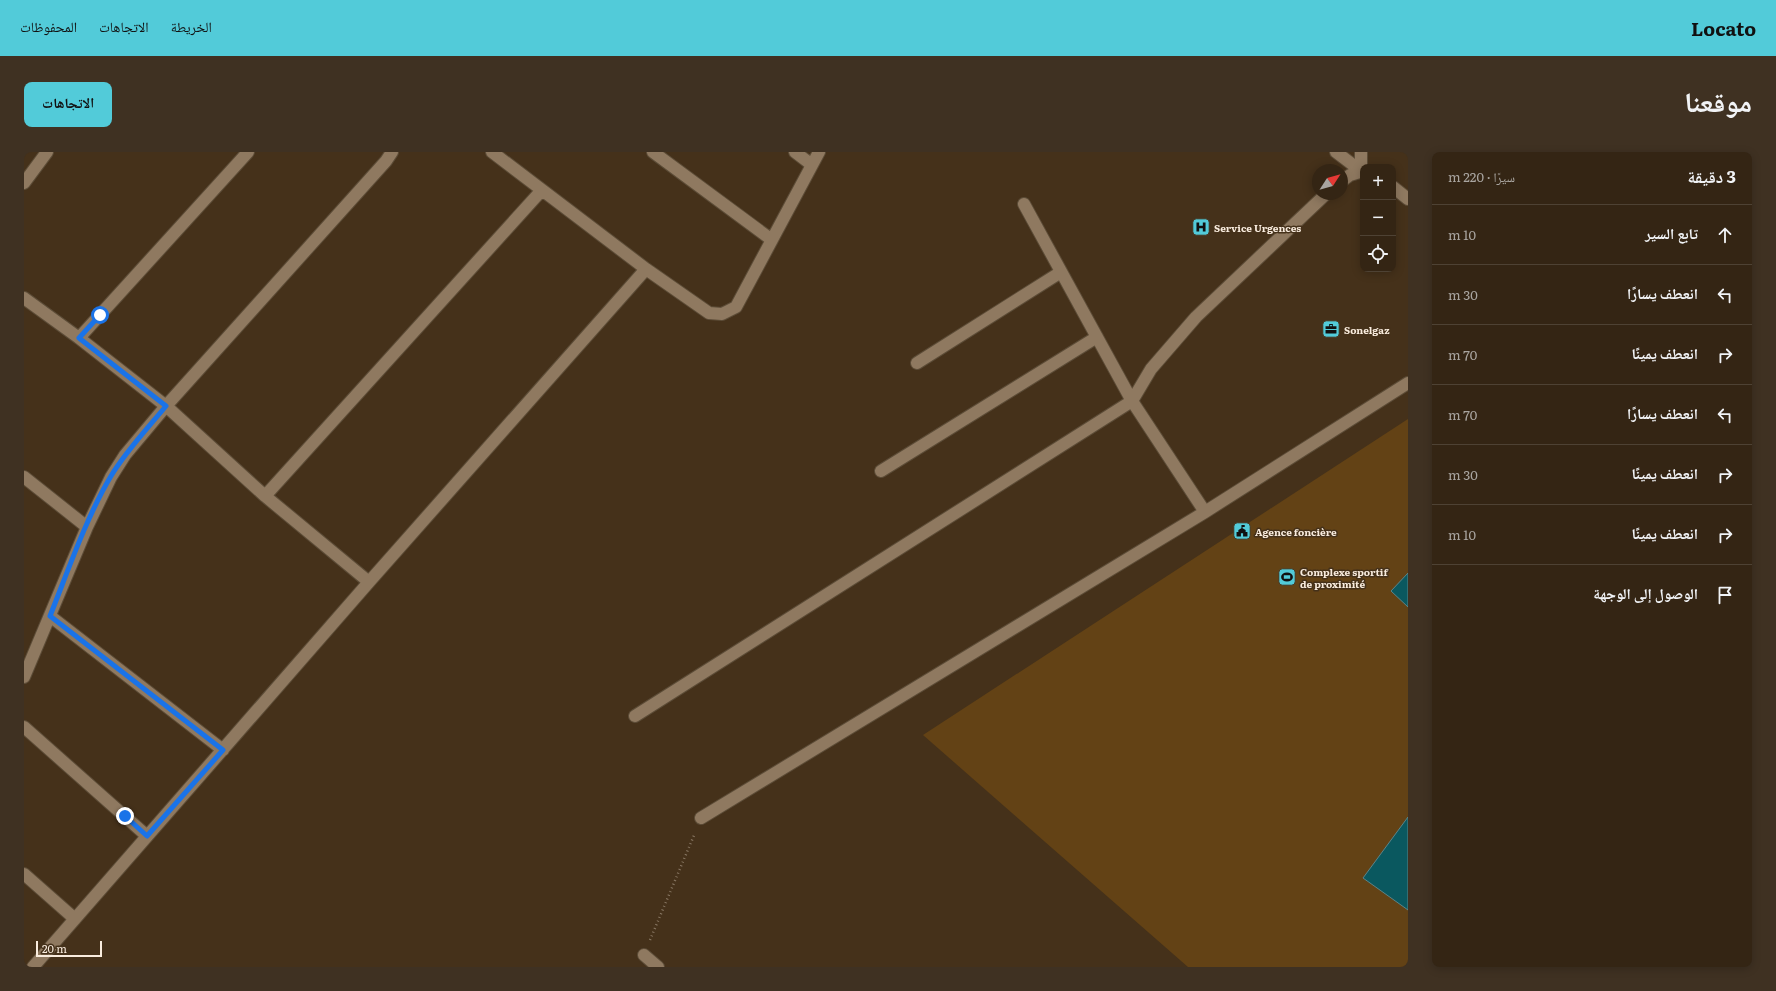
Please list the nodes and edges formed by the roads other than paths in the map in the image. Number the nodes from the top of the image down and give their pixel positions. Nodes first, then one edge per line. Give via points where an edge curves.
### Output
1 (47, 152) edge
2 (248, 152) edge
3 (392, 152) edge
4 (492, 152) edge
5 (653, 152) edge
6 (795, 152) edge
7 (819, 152) edge
8 (1336, 152) edge
9 (1361, 152) edge
10 (1362, 164) edge
11 (812, 165) junction
12 (1360, 170) edge
13 (1360, 172) edge
14 (1348, 177) edge
15 (24, 183) edge
16 (542, 190) junction
17 (1396, 190) edge
18 (1408, 199) edge
19 (1320, 200) edge
20 (1024, 204) dead end
21 (772, 240) junction
22 (646, 269) junction
23 (1061, 272) junction
24 (24, 298) edge
25 (1097, 337) junction
26 (79, 338) junction
27 (917, 363) dead end
28 (1408, 383) edge
29 (1132, 401) junction
30 (166, 406) junction
31 (881, 471) dead end
32 (24, 477) edge
33 (265, 496) junction
34 (1205, 512) junction
35 (87, 527) junction
36 (369, 582) junction
37 (50, 616) junction
38 (24, 677) edge
39 (635, 716) dead end
40 (24, 727) edge
41 (223, 750) junction
42 (701, 818) road end
43 (147, 836) junction
44 (24, 874) edge
45 (75, 919) junction
46 (644, 955) road end
47 (33, 967) edge
48 (658, 967) edge

1 - 15 street
2 - 26 street
3 - 30 street
4 - 16 street
5 - 21 street
6 - 11 street
7 - 11 street
8 - 12 street
9 - 10 street
11 - 21 street
13 - 14 street
16 - 22 street
16 - 33 street
17 - 18 street
19 - 29 street via 1196,317 1151,369
20 - 23 street
21 - 22 street via 736,307 722,314 709,313
22 - 36 street
23 - 25 street
23 - 27 street
24 - 26 street
25 - 29 street
25 - 31 street
26 - 30 street
28 - 34 street
29 - 34 street
29 - 39 street
30 - 33 street
30 - 35 street via 121,460 110,477
32 - 35 street
33 - 36 street
34 - 42 street
35 - 37 street
36 - 41 street
37 - 38 street
37 - 41 street
40 - 43 street
41 - 43 street
43 - 45 street
44 - 45 street
45 - 47 street
46 - 48 street

